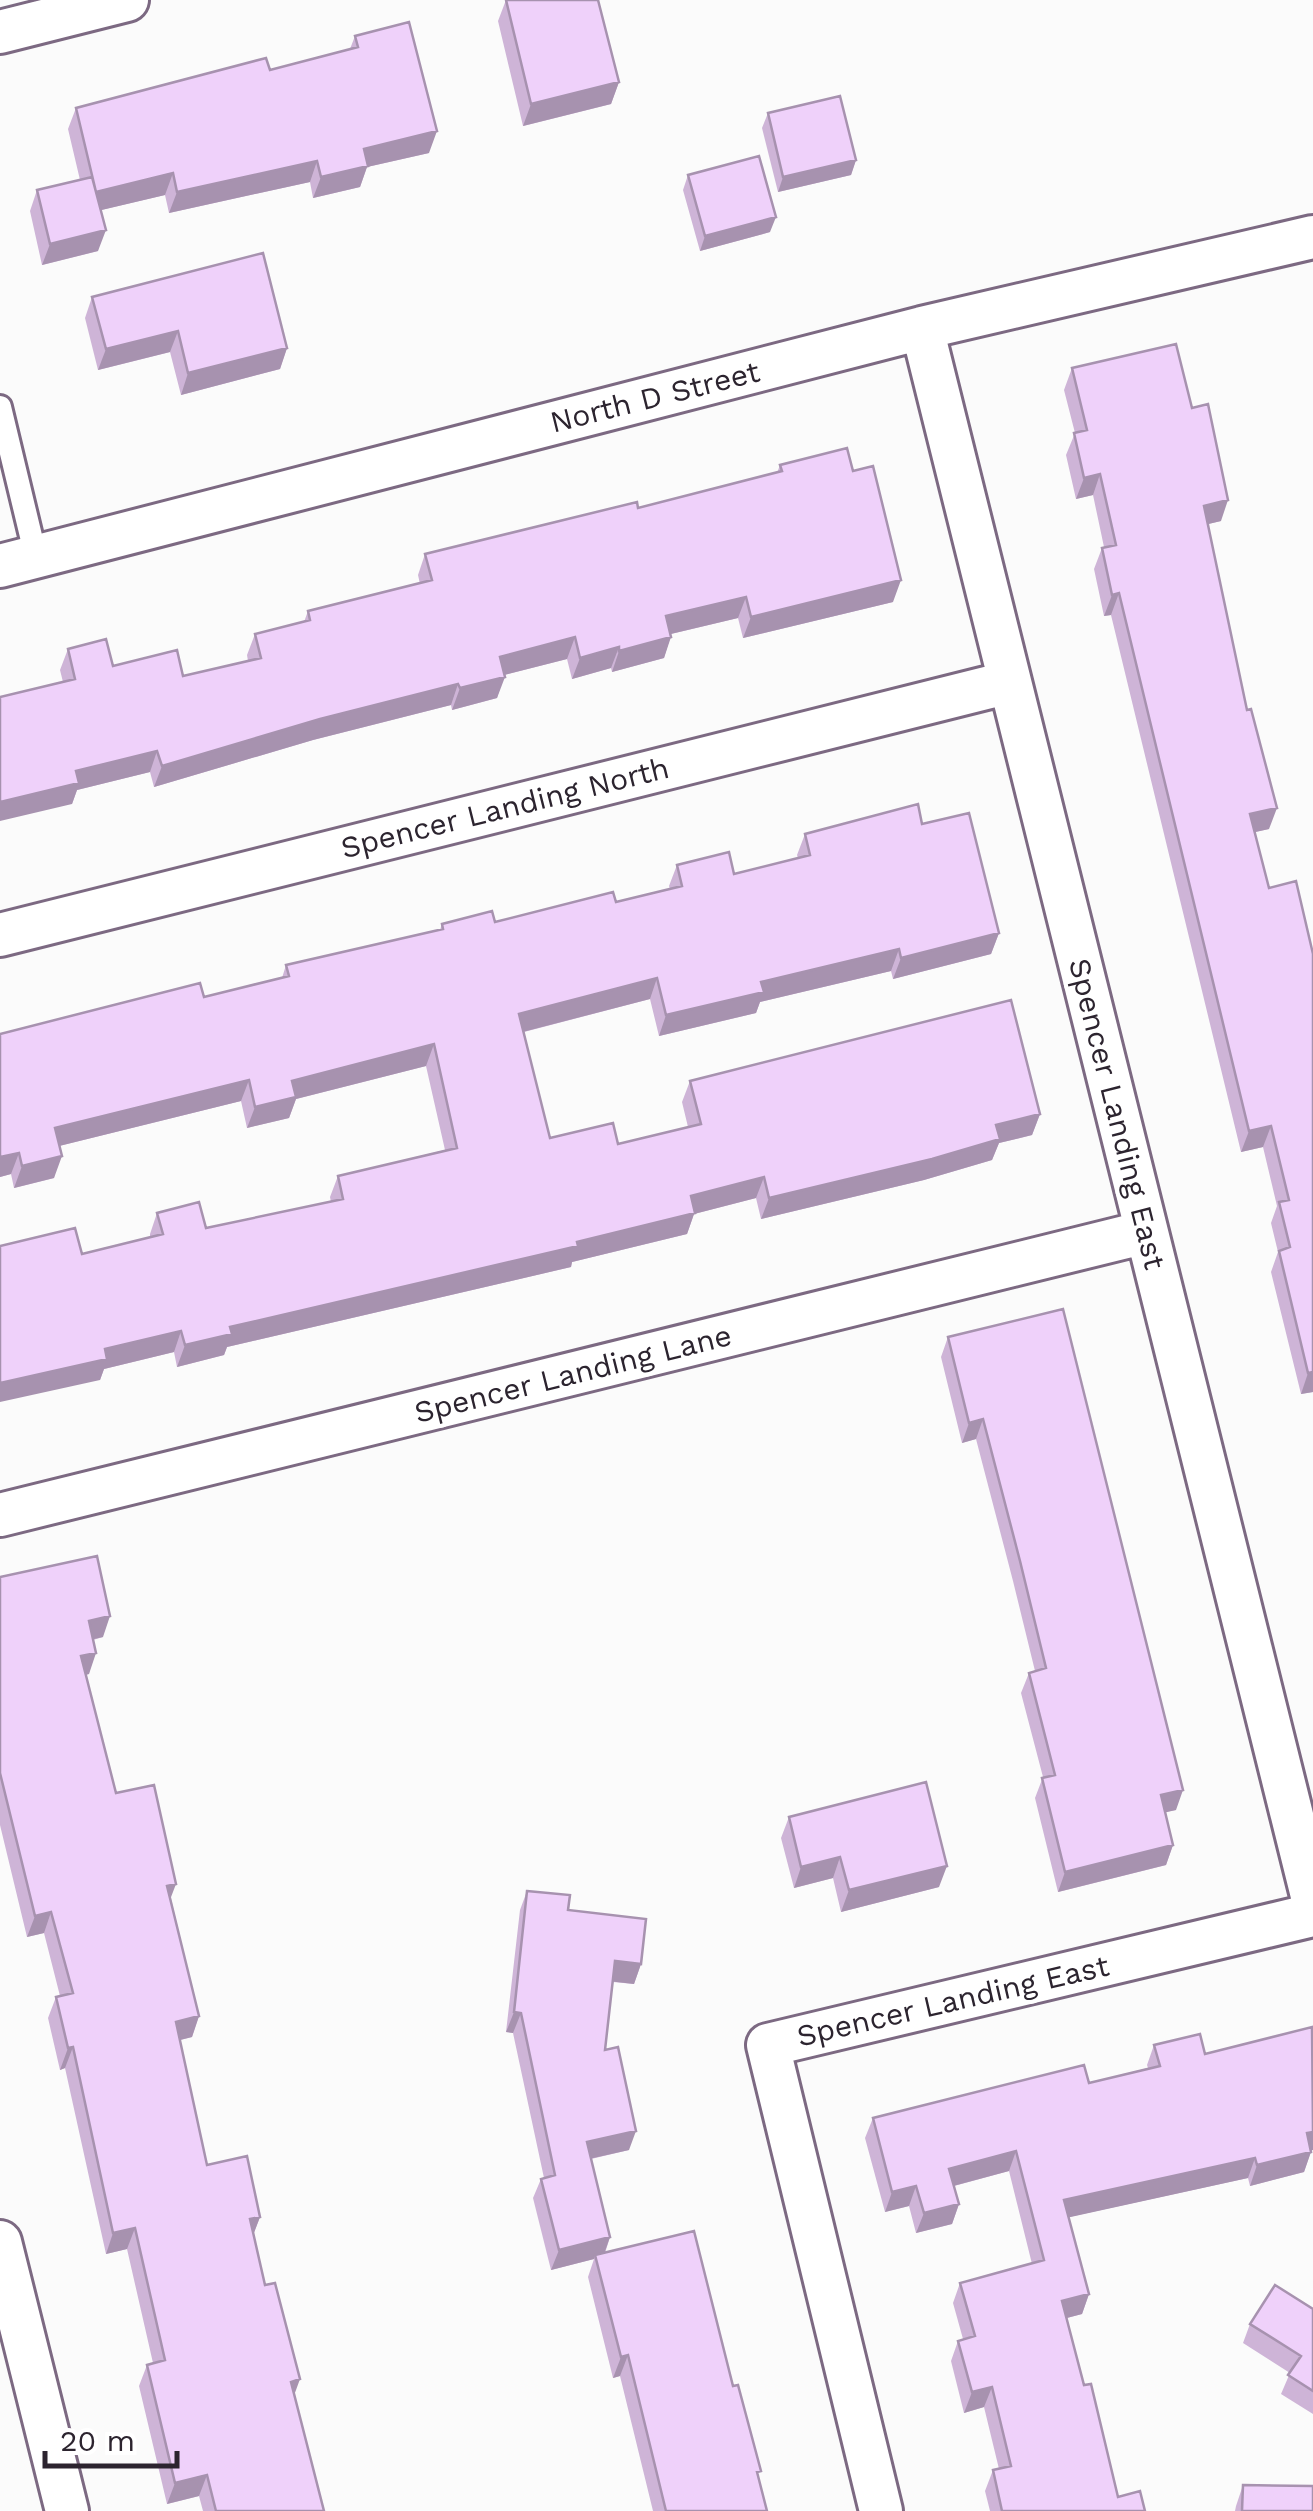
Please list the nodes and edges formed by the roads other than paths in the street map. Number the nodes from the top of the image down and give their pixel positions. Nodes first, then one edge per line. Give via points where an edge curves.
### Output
1 (127, 0) edge
2 (0, 32) edge
3 (1313, 237) edge
4 (922, 328) junction
5 (0, 407) edge
6 (18, 562) edge
7 (1010, 682) junction
8 (0, 935) edge
9 (1146, 1232) junction
10 (0, 1515) edge
11 (1313, 1900) edge
12 (1313, 1915) edge
13 (0, 2242) edge
14 (68, 2511) edge
15 (881, 2511) edge

1 - 2 street
3 - 4 street, North D Street
4 - 6 street, North D Street
4 - 7 street, Spencer Landing East
5 - 6 lane
7 - 8 street, Spencer Landing North
7 - 9 street, Spencer Landing East
9 - 10 street, Spencer Landing Lane
9 - 11 street, Spencer Landing East
12 - 15 street, Spencer Landing East via 768,2046
13 - 14 street

